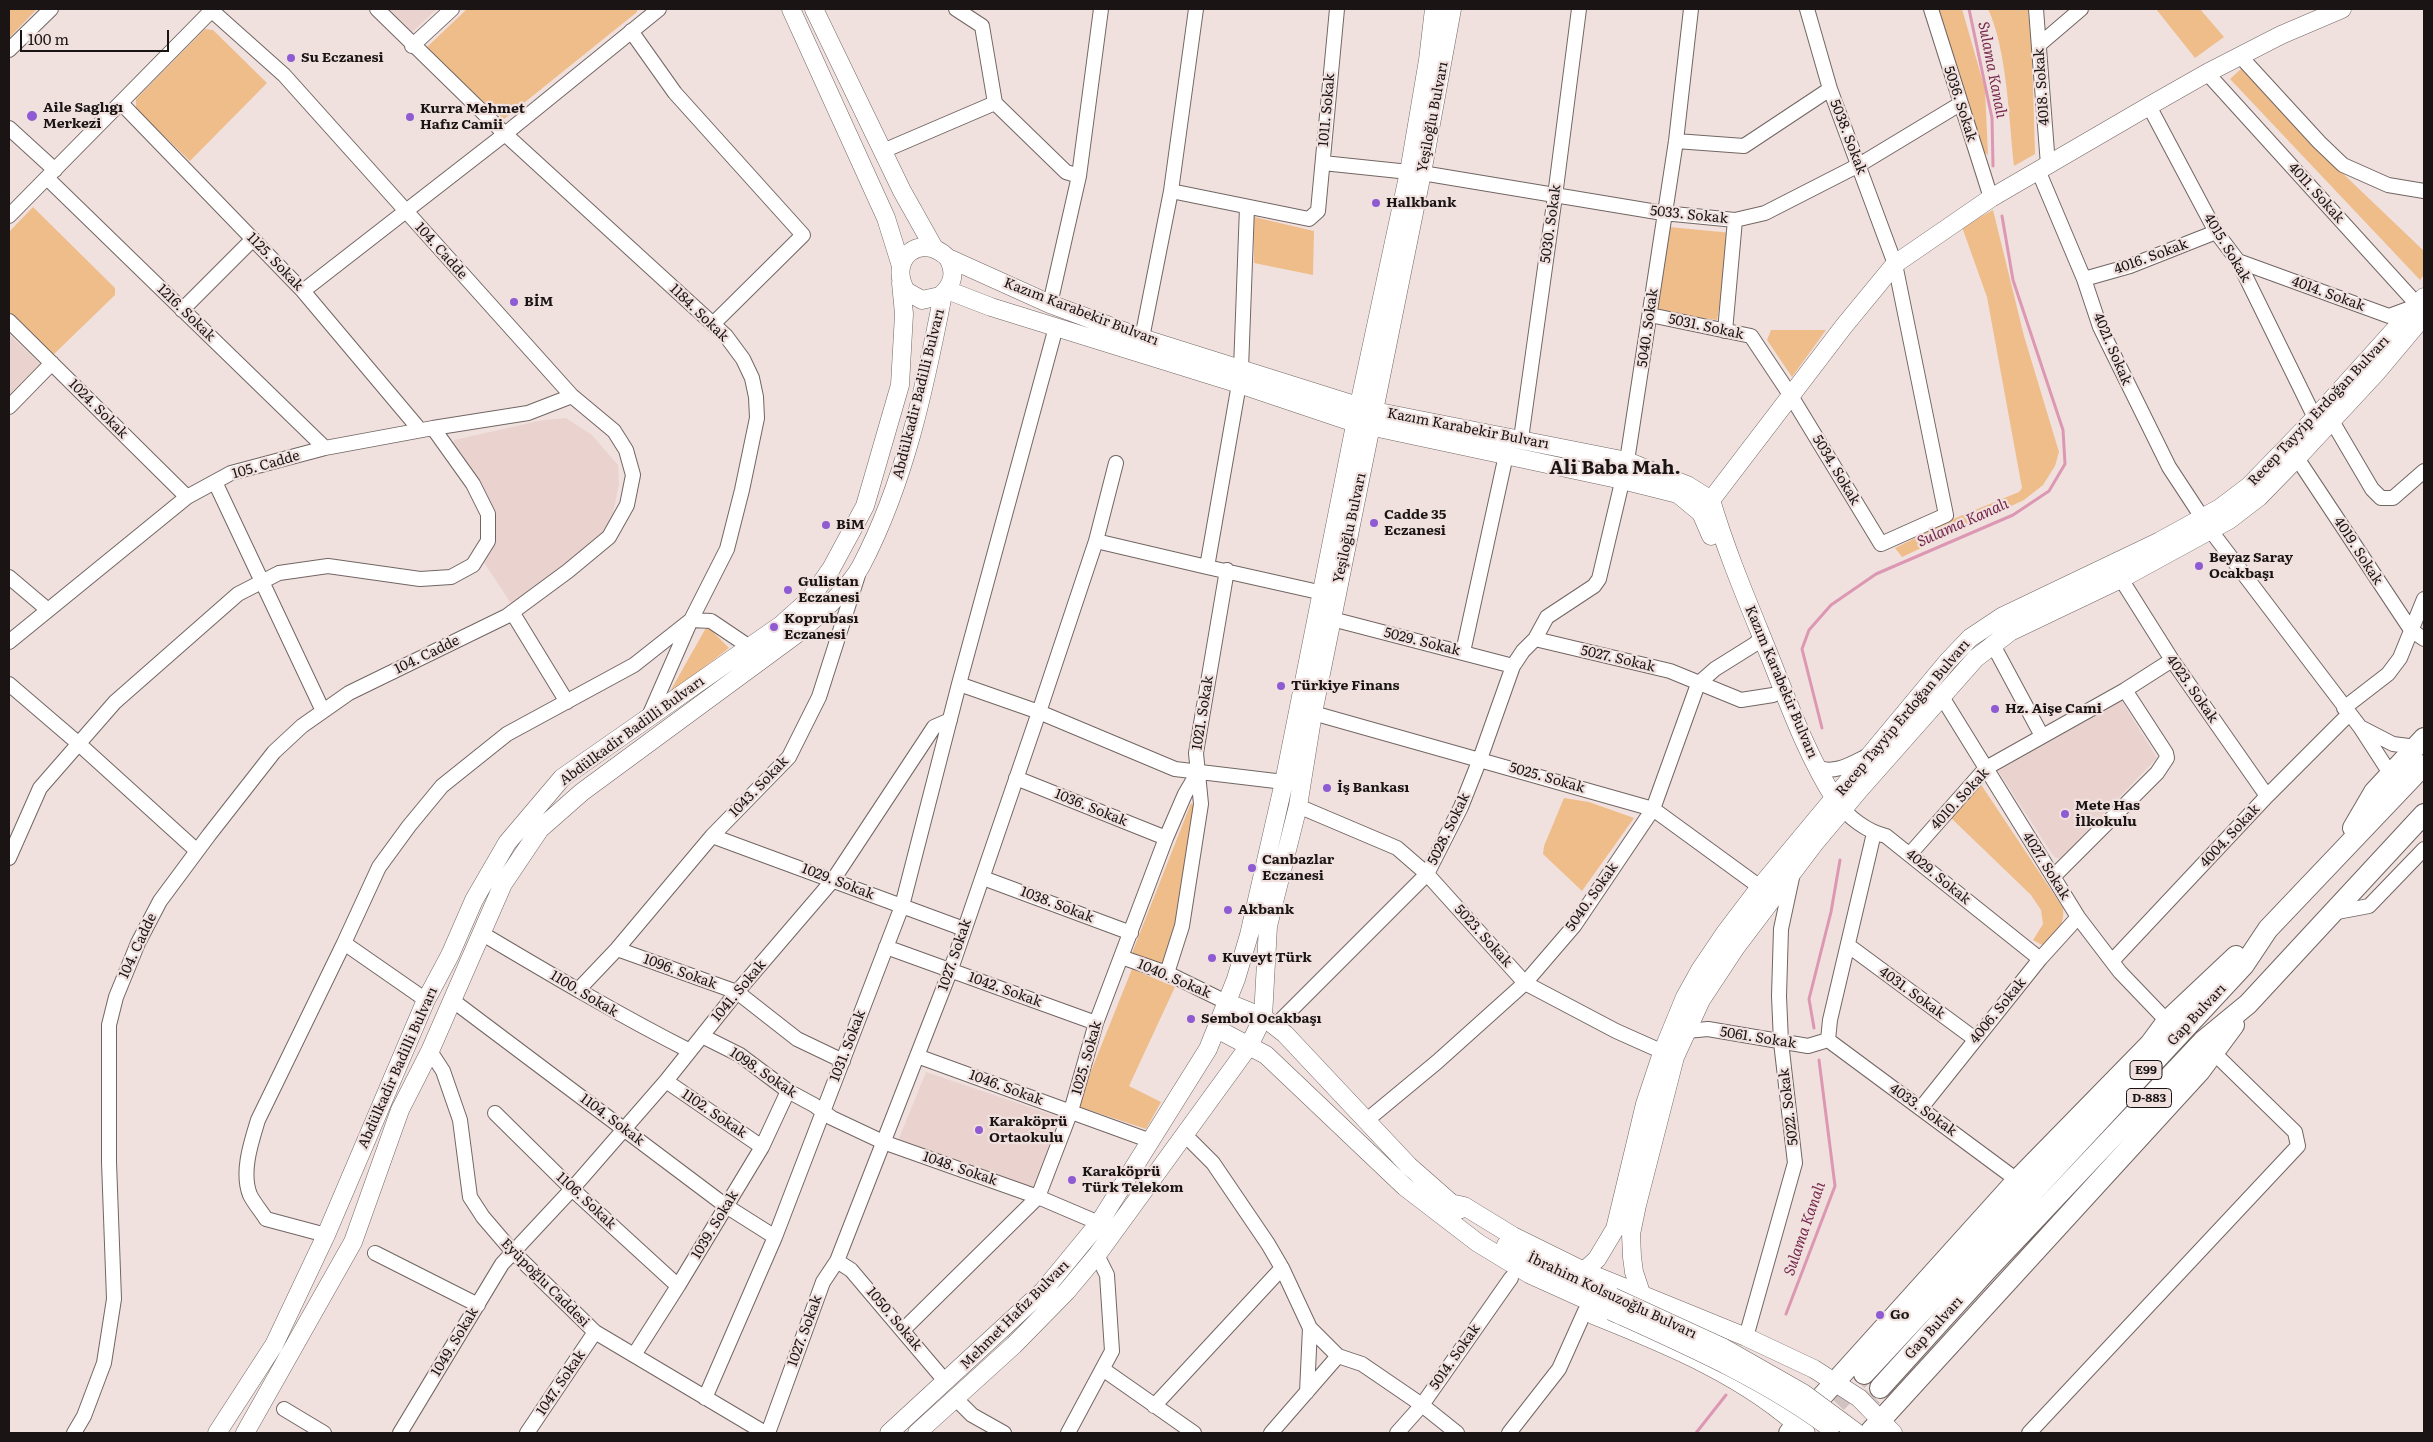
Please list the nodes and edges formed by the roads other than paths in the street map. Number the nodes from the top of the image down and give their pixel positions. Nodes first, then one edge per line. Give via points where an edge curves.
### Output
1 (51, 9) edge
2 (377, 9) edge
3 (452, 9) edge
4 (791, 9) edge
5 (814, 9) edge
6 (956, 9) edge
7 (979, 9) edge
8 (1101, 9) edge
9 (1196, 9) edge
10 (1336, 9) edge
11 (1434, 9) edge
12 (1452, 9) edge
13 (1579, 9) edge
14 (1691, 9) edge
15 (1807, 9) edge
16 (1931, 9) edge
17 (2036, 9) edge
18 (2081, 9) edge
19 (2342, 9) edge
20 (211, 10) edge
21 (651, 12) edge
22 (982, 26) junction
23 (631, 31) junction
24 (2040, 44) junction
25 (412, 46) junction
26 (9, 50) edge
27 (2240, 56) junction
28 (2207, 73) junction
29 (1830, 89) junction
30 (121, 103) junction
31 (995, 103) junction
32 (1960, 104) junction
33 (2149, 106) junction
34 (9, 128) edge
35 (505, 134) junction
36 (1676, 141) junction
37 (883, 151) junction
38 (1323, 163) junction
39 (1859, 165) junction
40 (2043, 168) junction
41 (1416, 172) junction
42 (51, 174) junction
43 (1079, 176) junction
44 (1171, 190) junction
45 (2424, 191) edge
46 (1555, 196) junction
47 (1991, 198) junction
48 (1247, 207) junction
49 (405, 210) junction
50 (1663, 213) junction
51 (9, 216) edge
52 (1735, 220) junction
53 (2216, 232) junction
54 (253, 239) junction
55 (941, 253) junction
56 (2238, 261) junction
57 (1895, 264) junction
58 (901, 275) junction
59 (2084, 279) junction
60 (304, 291) junction
61 (945, 292) junction
62 (1050, 304) junction
63 (2422, 308) edge
64 (182, 310) junction
65 (1650, 315) junction
66 (9, 321) edge
67 (713, 324) junction
68 (1056, 327) junction
69 (1725, 331) junction
70 (1142, 338) junction
71 (52, 363) junction
72 (1240, 377) junction
73 (572, 396) junction
74 (1791, 396) junction
75 (9, 407) edge
76 (1365, 416) junction
77 (2324, 419) junction
78 (426, 429) junction
79 (1521, 439) junction
80 (325, 448) junction
81 (1506, 455) junction
82 (2297, 458) junction
83 (1627, 461) junction
84 (1116, 463) dead end
85 (2424, 471) edge
86 (1622, 480) junction
87 (215, 482) junction
88 (187, 497) junction
89 (1706, 507) junction
90 (2206, 525) junction
91 (1096, 541) junction
92 (1881, 544) joint
93 (860, 567) junction
94 (1207, 567) junction
95 (1227, 570) junction
96 (9, 577) edge
97 (2121, 579) junction
98 (263, 581) junction
99 (1323, 593) junction
100 (2424, 599) edge
101 (48, 610) junction
102 (512, 612) junction
103 (1547, 617) joint
104 (1332, 618) junction
105 (691, 620) junction
106 (2411, 630) junction
107 (1535, 639) junction
108 (2424, 639) edge
109 (1758, 641) junction
110 (9, 642) edge
111 (1992, 643) junction
112 (751, 648) junction
113 (1462, 652) junction
114 (2172, 660) junction
115 (1513, 666) junction
116 (9, 684) edge
117 (959, 684) junction
118 (1698, 684) junction
119 (2125, 690) junction
120 (1773, 695) junction
121 (1942, 697) junction
122 (567, 702) junction
123 (323, 711) junction
124 (2346, 711) junction
125 (1039, 712) junction
126 (1313, 713) junction
127 (649, 716) junction
128 (950, 720) junction
129 (2360, 727) junction
130 (2042, 736) junction
131 (79, 744) junction
132 (2422, 750) edge
133 (1872, 753) junction
134 (1480, 759) junction
135 (1816, 767) junction
136 (1986, 768) junction
137 (1198, 772) junction
138 (1016, 778) junction
139 (1284, 782) junction
140 (2396, 782) junction
141 (2267, 796) junction
142 (1298, 806) junction
143 (1835, 808) junction
144 (1653, 809) junction
145 (2424, 814) edge
146 (1874, 834) junction
147 (712, 836) junction
148 (1166, 838) junction
149 (2424, 849) edge
150 (197, 851) junction
151 (1910, 854) junction
152 (9, 858) edge
153 (1793, 872) junction
154 (1427, 874) junction
155 (2052, 877) junction
156 (983, 878) junction
157 (834, 880) junction
158 (1760, 887) junction
159 (902, 906) junction
160 (2332, 914) junction
161 (2078, 916) junction
162 (964, 929) junction
163 (2268, 929) junction
164 (481, 933) junction
165 (1131, 934) junction
166 (344, 943) junction
167 (1849, 946) junction
168 (886, 947) junction
169 (617, 949) junction
170 (1121, 957) junction
171 (2040, 959) junction
172 (2112, 960) junction
173 (951, 969) junction
174 (1167, 973) junction
175 (1525, 983) junction
176 (579, 989) junction
177 (737, 992) junction
178 (426, 1000) junction
179 (452, 1000) junction
180 (1226, 1002) junction
181 (2248, 1004) junction
182 (2167, 1021) junction
183 (1269, 1022) junction
184 (1096, 1023) junction
185 (1217, 1029) junction
186 (1687, 1031) junction
187 (702, 1036) junction
188 (1975, 1039) junction
189 (1828, 1040) junction
190 (1781, 1042) junction
191 (1250, 1046) junction
192 (430, 1051) junction
193 (690, 1051) junction
194 (2214, 1054) junction
195 (1668, 1055) junction
196 (917, 1056) junction
197 (843, 1061) junction
198 (666, 1081) junction
199 (788, 1091) junction
200 (1921, 1108) junction
201 (822, 1111) junction
202 (1071, 1111) junction
203 (495, 1113) dead end
204 (1367, 1120) junction
205 (624, 1129) junction
206 (1185, 1135) junction
207 (1151, 1141) junction
208 (883, 1142) junction
209 (762, 1147) junction
210 (2017, 1180) junction
211 (1405, 1187) junction
212 (572, 1189) junction
213 (1038, 1197) junction
214 (1450, 1202) junction
215 (726, 1206) junction
216 (1099, 1223) junction
217 (326, 1235) junction
218 (775, 1237) junction
219 (513, 1252) junction
220 (375, 1253) dead end
221 (1097, 1256) junction
222 (837, 1261) junction
223 (1282, 1268) junction
224 (1584, 1270) junction
225 (1511, 1278) junction
226 (678, 1286) junction
227 (1641, 1293) junction
228 (478, 1304) junction
229 (1612, 1304) junction
230 (1585, 1311) junction
231 (1310, 1328) junction
232 (903, 1330) junction
233 (595, 1332) junction
234 (1746, 1337) junction
235 (634, 1354) junction
236 (1338, 1356) junction
237 (1104, 1370) junction
238 (1864, 1374) tunnel mouth
239 (1834, 1381) junction
240 (946, 1382) junction
241 (1880, 1388) tunnel mouth
242 (1307, 1392) junction
243 (705, 1398) junction
244 (956, 1399) junction
245 (1422, 1405) junction
246 (1154, 1406) junction
247 (284, 1409) dead end
248 (1881, 1429) edge
249 (1797, 1430) edge
250 (74, 1433) edge
251 (217, 1433) edge
252 (245, 1433) edge
253 (324, 1433) edge
254 (400, 1433) edge
255 (526, 1433) edge
256 (766, 1433) edge
257 (890, 1433) edge
258 (917, 1433) edge
259 (1004, 1433) edge
260 (1068, 1433) edge
261 (1194, 1433) edge
262 (1271, 1433) edge
263 (1397, 1433) edge
264 (1456, 1433) edge
265 (1510, 1433) edge
266 (1837, 1433) edge
267 (1857, 1433) edge
268 (2030, 1433) edge

1 - 26 street
2 - 25 street, 1184. Sokak
3 - 25 street
4 - 58 main road, Abdülkadir Badilli Bulvarı via 886,218
5 - 37 main road
6 - 22 street
7 - 22 street
8 - 43 street
9 - 44 street
10 - 38 street, 1011. Sokak
11 - 41 main road, Yeşiloğlu Bulvarı
12 - 41 main road, Yeşiloğlu Bulvarı
13 - 46 street, 5030. Sokak
14 - 36 street, 5040. Sokak
15 - 29 street, 5038. Sokak
16 - 32 street, 5036. Sokak
17 - 24 street, 4018. Sokak
18 - 24 street
19 - 27 main road
20 - 30 street
20 - 49 street, 104. Cadde via 284,75
21 - 23 street
22 - 31 street
23 - 35 street
23 - 67 street via 675,93 803,235
24 - 40 street, 4018. Sokak
25 - 35 street, 1184. Sokak
27 - 28 main road
27 - 45 street via 2343,165 2388,185
28 - 33 main road
28 - 63 street, 4011. Sokak
29 - 36 street via 1744,146
29 - 39 street, 5038. Sokak
30 - 42 street
30 - 54 street, 1125. Sokak
31 - 37 street
31 - 43 street via 1066,172
32 - 39 street, 5033. Sokak
32 - 47 street, 5036. Sokak
33 - 40 main road
33 - 53 street, 4015. Sokak
34 - 42 street, 1216. Sokak
35 - 49 street
35 - 67 street, 1184. Sokak
36 - 50 street, 5040. Sokak
37 - 55 main road via 902,190
38 - 41 street, 5033. Sokak
38 - 48 street, 1011. Sokak via 1318,211 1309,219
39 - 52 street, 5033. Sokak via 1765,214
39 - 57 street, 5038. Sokak
40 - 47 main road
40 - 59 street, 4021. Sokak
41 - 46 street, 5033. Sokak
41 - 76 main road, Yeşiloğlu Bulvarı
42 - 51 street
42 - 64 street, 1216. Sokak
43 - 62 street
44 - 48 street
44 - 70 street
46 - 50 street, 5033. Sokak
46 - 79 street, 5030. Sokak
47 - 57 main road
48 - 72 street
49 - 60 street
49 - 73 street, 104. Cadde
50 - 52 street, 5033. Sokak
50 - 65 street, 5040. Sokak
52 - 69 street
53 - 56 street, 4015. Sokak
53 - 59 street, 4016. Sokak via 2130,266
54 - 60 street, 1125. Sokak
54 - 64 street
55 - 58 main road via 918,248 910,252
55 - 61 main road via 953,274
55 - 62 main road, Kazım Karabekir Bulvarı
56 - 63 street, 4014. Sokak via 2389,316
56 - 77 street, 4015. Sokak
57 - 74 main road
57 - 92 street, 5038. Sokak via 1946,515
58 - 61 main road via 906,291 922,300 932,300
58 - 112 main road, Abdülkadir Badilli Bulvarı via 904,314 900,386 865,506 831,569 810,598
59 - 90 street, 4021. Sokak via 2100,327 2130,391 2169,467
60 - 78 street, 1125. Sokak
61 - 68 main road, Kazım Karabekir Bulvarı
61 - 93 main road, Abdülkadir Badilli Bulvarı via 901,473
62 - 70 main road, Kazım Karabekir Bulvarı
63 - 77 main road, Recep Tayyip Erdoğan Bulvarı
64 - 80 street, 1216. Sokak
65 - 69 street, 5031. Sokak
65 - 83 street, 5040. Sokak
66 - 71 street, 1024. Sokak
67 - 105 street, 1184. Sokak via 743,359 752,378 757,418 726,549
68 - 72 main road, Kazım Karabekir Bulvarı
68 - 117 street, 1031. Sokak
69 - 74 street, 5031. Sokak via 1751,336
70 - 72 main road, Kazım Karabekir Bulvarı
71 - 75 street
71 - 88 street, 1024. Sokak
72 - 76 main road, Kazım Karabekir Bulvarı
72 - 94 street
73 - 78 street, 105. Cadde via 528,413
73 - 102 street, 104. Cadde via 614,431 626,450 633,475 628,505 609,537
74 - 89 main road
74 - 92 street, 5034. Sokak
76 - 79 main road, Kazım Karabekir Bulvarı
76 - 81 main road, Kazım Karabekir Bulvarı
76 - 99 main road, Yeşiloğlu Bulvarı
76 - 104 main road, Yeşiloğlu Bulvarı
77 - 82 main road, Recep Tayyip Erdoğan Bulvarı
77 - 85 street, 4015. Sokak via 2381,498 2393,498
77 - 90 main road, Recep Tayyip Erdoğan Bulvarı
78 - 80 street, 105. Cadde
78 - 98 street, 1125. Sokak via 473,484 488,514 488,541 474,564 451,577 420,579 328,566 279,573
79 - 83 main road, Kazım Karabekir Bulvarı
80 - 87 street, 105. Cadde via 231,473
81 - 86 main road, Kazım Karabekir Bulvarı
81 - 113 street
82 - 90 main road, Recep Tayyip Erdoğan Bulvarı via 2258,496
82 - 106 street, 4019. Sokak
83 - 86 street, 5040. Sokak
83 - 89 main road, Kazım Karabekir Bulvarı via 1687,485
84 - 91 street, 1027. Sokak
86 - 89 main road, Kazım Karabekir Bulvarı via 1678,494
86 - 103 street, 5040. Sokak via 1599,579 1594,586
87 - 88 street, 105. Cadde
87 - 98 street
88 - 101 street, 105. Cadde
89 - 109 main road, Kazım Karabekir Bulvarı
90 - 97 main road, Recep Tayyip Erdoğan Bulvarı
90 - 124 street, 4021. Sokak
90 - 133 main road, Recep Tayyip Erdoğan Bulvarı via 1987,626 1948,661
91 - 94 street
91 - 125 street, 1027. Sokak
93 - 147 street, 1043. Sokak via 820,696 790,756
93 - 164 main road, Abdülkadir Badilli Bulvarı via 827,608 798,633 582,792 540,829 503,884
94 - 95 street
95 - 99 street
95 - 137 street, 1021. Sokak via 1196,753
96 - 101 street
97 - 111 main road, Recep Tayyip Erdoğan Bulvarı
97 - 114 street, 4023. Sokak
98 - 123 street
98 - 131 street, 1125. Sokak via 238,594 115,702
99 - 139 main road, Yeşiloğlu Bulvarı
100 - 106 street, 4004. Sokak
101 - 110 street, 105. Cadde
102 - 122 street
102 - 123 street, 104. Cadde via 348,693
103 - 107 street, 5028. Sokak
104 - 113 street, 5029. Sokak
104 - 126 main road, Yeşiloğlu Bulvarı
105 - 112 street via 711,621
105 - 122 street via 634,665
105 - 127 street, 1184. Sokak
106 - 108 street, 4019. Sokak
106 - 124 street, 4004. Sokak via 2400,658 2388,674
107 - 115 street, 5028. Sokak
107 - 118 street, 5027. Sokak via 1670,671
109 - 118 street
109 - 120 main road, Kazım Karabekir Bulvarı
109 - 135 main road, Kazım Karabekir Bulvarı
111 - 121 main road, Recep Tayyip Erdoğan Bulvarı
111 - 130 street
112 - 127 main road, Abdülkadir Badilli Bulvarı
113 - 115 street, 5029. Sokak
114 - 119 street, 4010. Sokak
114 - 141 street, 4023. Sokak
115 - 134 street, 5028. Sokak
116 - 131 street
117 - 125 street
117 - 128 street, 1031. Sokak
118 - 120 street, 5027. Sokak via 1741,700
118 - 144 street, 5040. Sokak
119 - 130 street, 4010. Sokak
119 - 155 street via 2167,758 2157,773
120 - 143 main road, Kazım Karabekir Bulvarı via 1806,771
121 - 136 street, 4027. Sokak
121 - 143 main road, Recep Tayyip Erdoğan Bulvarı
122 - 166 street via 507,734 442,786 379,867
123 - 150 street, 104. Cadde via 274,752
124 - 129 street, 4021. Sokak
124 - 141 street, 4004. Sokak
125 - 137 street via 1175,769
125 - 138 street, 1027. Sokak
126 - 134 street, 5025. Sokak
126 - 142 main road, Yeşiloğlu Bulvarı
127 - 178 main road, Abdülkadir Badilli Bulvarı via 562,778 507,843 474,900
128 - 157 street, 1041. Sokak via 934,727
128 - 159 street, 1031. Sokak
129 - 132 street via 2393,744
129 - 140 street
130 - 136 street, 4010. Sokak
131 - 150 street
131 - 152 street, 1125. Sokak via 40,788
132 - 140 highway, Gap Bulvarı / E99
133 - 135 street via 1837,770
133 - 143 main road, Recep Tayyip Erdoğan Bulvarı
134 - 144 street, 5025. Sokak
134 - 154 street, 5028. Sokak
135 - 143 main road, Kazım Karabekir Bulvarı
136 - 151 street, 4010. Sokak
136 - 155 street, 4027. Sokak
137 - 139 street
137 - 148 street, 1025. Sokak
137 - 174 street, 1021. Sokak via 1202,804 1182,926
138 - 148 street, 1036. Sokak
138 - 156 street, 1027. Sokak
139 - 180 main road, Yeşiloğlu Bulvarı via 1249,935
140 - 163 highway, Gap Bulvarı / E99 via 2337,856
141 - 172 street, 4004. Sokak
142 - 154 street, 5023. Sokak via 1397,848
142 - 183 main road, Yeşiloğlu Bulvarı via 1268,926
143 - 146 street, 4029. Sokak
143 - 153 main road, Recep Tayyip Erdoğan Bulvarı
143 - 158 main road, Recep Tayyip Erdoğan Bulvarı
144 - 158 street, 5025. Sokak
144 - 175 street, 5040. Sokak via 1574,926
145 - 160 highway, Gap Bulvarı / D-883
146 - 151 street, 4029. Sokak via 1886,836
146 - 167 street
147 - 157 street, 1029. Sokak
147 - 169 street, 1043. Sokak
148 - 165 street, 1025. Sokak
149 - 160 street via 2369,906
150 - 250 street, 104. Cadde via 160,901 138,943 108,1025 114,1299 104,1363
151 - 171 street, 4029. Sokak
153 - 186 main road, Recep Tayyip Erdoğan Bulvarı via 1713,980
153 - 190 street, 5022. Sokak via 1781,929
154 - 175 street, 5023. Sokak
154 - 183 street, 5028. Sokak
155 - 161 street, 4027. Sokak
156 - 162 street, 1027. Sokak
156 - 165 street, 1038. Sokak
157 - 159 street, 1029. Sokak
157 - 177 street, 1041. Sokak
158 - 195 main road, Recep Tayyip Erdoğan Bulvarı via 1725,933 1685,997
159 - 162 street, 1029. Sokak
159 - 168 street, 1031. Sokak
160 - 181 highway, Gap Bulvarı / D-883
161 - 171 street, 4006. Sokak
161 - 172 street, 4027. Sokak
162 - 173 street, 1027. Sokak
163 - 182 highway
163 - 238 highway, Gap Bulvarı / E99 via 2238,971
164 - 176 street, 1100. Sokak
164 - 179 main road, Abdülkadir Badilli Bulvarı
165 - 170 street, 1025. Sokak
166 - 178 street
166 - 217 street via 258,1120 247,1167 250,1195 266,1218
167 - 188 street, 4031. Sokak
167 - 189 street
168 - 173 street, 1042. Sokak
168 - 197 street, 1031. Sokak
169 - 176 street, 1043. Sokak
169 - 177 street, 1096. Sokak
170 - 174 street, 1040. Sokak
170 - 184 street, 1025. Sokak
171 - 188 street, 4006. Sokak
172 - 182 street, 4027. Sokak
173 - 184 street, 1042. Sokak
173 - 196 street, 1027. Sokak
174 - 180 street, 1040. Sokak
175 - 195 street, 5023. Sokak
175 - 204 street, 5040. Sokak via 1438,1062
176 - 193 street, 1100. Sokak via 625,1018
177 - 187 street, 1041. Sokak
177 - 197 street, 1096. Sokak via 797,1039
178 - 217 main road, Abdülkadir Badilli Bulvarı
179 - 192 main road, Abdülkadir Badilli Bulvarı
179 - 205 street, 1104. Sokak
180 - 183 main road, İbrahim Kolsuzoğlu Bulvarı
180 - 185 main road, Yeşiloğlu Bulvarı
181 - 194 highway
181 - 241 highway, Gap Bulvarı / D-883 via 2203,1041
182 - 210 highway via 2150,1044
183 - 191 main road, Yeşiloğlu Bulvarı
183 - 204 main road, İbrahim Kolsuzoğlu Bulvarı via 1285,1034
184 - 202 street, 1025. Sokak
185 - 191 main road, İbrahim Kolsuzoğlu Bulvarı
185 - 207 main road, Mehmet Hafız Bulvarı via 1186,1087
186 - 190 street, 5061. Sokak via 1708,1030
186 - 195 main road, Recep Tayyip Erdoğan Bulvarı
187 - 193 street, 1041. Sokak
187 - 199 street, 1098. Sokak via 740,1055
188 - 200 street, 4006. Sokak
189 - 190 street, 5061. Sokak via 1808,1046
189 - 200 street, 4033. Sokak
190 - 234 street, 5022. Sokak via 1795,1163
191 - 206 main road, Mehmet Hafız Bulvarı
191 - 211 main road, İbrahim Kolsuzoğlu Bulvarı via 1266,1055
192 - 219 street, Eyüpoğlu Caddesi via 443,1071 460,1120 470,1197
192 - 252 main road, Abdülkadir Badilli Bulvarı via 400,1110 352,1242
193 - 198 street, 1041. Sokak
194 - 248 highway
194 - 268 street via 2295,1132 2298,1146
195 - 224 main road, Recep Tayyip Erdoğan Bulvarı via 1645,1104 1615,1229 1597,1259
195 - 227 main road, Recep Tayyip Erdoğan Bulvarı via 1632,1234 1634,1272
196 - 202 street, 1046. Sokak
196 - 208 street, 1027. Sokak
197 - 201 street, 1031. Sokak
198 - 205 street, 1041. Sokak
198 - 209 street, 1102. Sokak
199 - 201 street, 1098. Sokak
199 - 209 street, 1039. Sokak
200 - 210 street, 4033. Sokak
201 - 208 street, 1048. Sokak
201 - 218 street, 1031. Sokak
202 - 207 street, 1046. Sokak
202 - 213 street, 1025. Sokak
203 - 212 street, 1106. Sokak
204 - 214 main road, İbrahim Kolsuzoğlu Bulvarı via 1409,1166
205 - 212 street, 1041. Sokak
205 - 215 street, 1104. Sokak
206 - 221 main road, Mehmet Hafız Bulvarı
206 - 223 street via 1213,1163
207 - 216 main road, Mehmet Hafız Bulvarı
208 - 213 street, 1048. Sokak
208 - 222 street, 1027. Sokak
209 - 215 street, 1039. Sokak
210 - 239 highway
211 - 225 main road via 1461,1244
211 - 229 main road, İbrahim Kolsuzoğlu Bulvarı via 1440,1215 1528,1274
212 - 219 street, 1041. Sokak
212 - 226 street, 1106. Sokak
213 - 216 street, 1048. Sokak
213 - 232 street, 1025. Sokak
214 - 224 main road via 1464,1206 1513,1236
214 - 229 main road, İbrahim Kolsuzoğlu Bulvarı via 1486,1233
215 - 218 street, 1104. Sokak
215 - 226 street, 1039. Sokak
216 - 240 main road, Mehmet Hafız Bulvarı via 1043,1291
217 - 251 main road, Abdülkadir Badilli Bulvarı via 274,1345
218 - 243 street, 1031. Sokak
219 - 228 street, 1049. Sokak
219 - 233 street, Eyüpoğlu Caddesi
220 - 228 street
221 - 237 street via 1107,1275 1112,1351
221 - 244 main road, Mehmet Hafız Bulvarı via 1067,1291
222 - 232 street, 1050. Sokak via 851,1270
222 - 256 street, 1027. Sokak via 823,1282
223 - 231 street
223 - 246 street
224 - 227 main road
225 - 230 main road
225 - 245 street, 5014. Sokak
226 - 235 street, 1039. Sokak
227 - 234 main road
228 - 254 street, 1049. Sokak
229 - 266 main road, İbrahim Kolsuzoğlu Bulvarı, bridge via 1812,1415
229 - 267 main road, İbrahim Kolsuzoğlu Bulvarı, bridge via 1724,1348 1803,1393
230 - 249 main road via 1707,1366 1766,1400
230 - 265 street via 1559,1369
231 - 236 street
231 - 242 street
232 - 240 street, 1050. Sokak
233 - 235 street, Eyüpoğlu Caddesi
233 - 255 street, 1047. Sokak
234 - 239 main road via 1814,1368
235 - 243 street, Eyüpoğlu Caddesi
236 - 242 street
236 - 245 street via 1362,1364
237 - 246 street
237 - 260 street
239 - 248 main road via 1859,1398
239 - 249 highway
240 - 257 main road, Mehmet Hafız Bulvarı
242 - 262 street
243 - 256 street, Eyüpoğlu Caddesi
244 - 258 main road, Mehmet Hafız Bulvarı
244 - 259 street via 972,1415
245 - 263 street, 5014. Sokak
245 - 264 street
246 - 261 street
247 - 253 street

